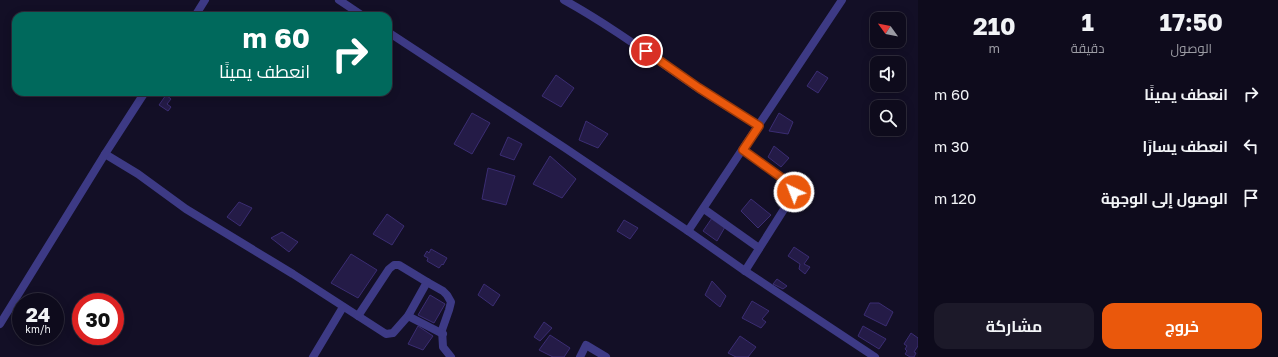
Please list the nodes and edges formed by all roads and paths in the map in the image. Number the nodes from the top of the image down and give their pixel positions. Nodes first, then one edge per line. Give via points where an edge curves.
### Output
1 (205, 0) edge
2 (339, 0) edge
3 (564, 0) edge
4 (842, 0) edge
5 (198, 12) edge
6 (357, 12) edge
7 (392, 35) edge
8 (142, 96) edge
9 (759, 126) junction
10 (743, 150) junction
11 (105, 154) junction
12 (704, 209) junction
13 (688, 231) junction
14 (759, 248) junction
15 (745, 271) junction
16 (427, 282) junction
17 (344, 307) junction
18 (358, 316) junction
19 (408, 316) junction
20 (0, 324) edge
21 (443, 334) junction
22 (313, 357) edge
23 (451, 357) edge
24 (580, 357) edge
25 (606, 357) edge
26 (875, 357) edge

1 - 5 street
2 - 6 street
3 - 9 street via 610,27
4 - 9 street
7 - 13 street
8 - 11 street
9 - 10 street
10 - 12 street
10 - 14 street via 795,190
11 - 17 street via 186,209
11 - 20 street
12 - 13 street
12 - 14 street
13 - 15 street
14 - 15 street
15 - 26 street
16 - 18 street via 399,264 394,265
16 - 19 street
16 - 21 street via 443,291 451,302 443,325
17 - 18 street
17 - 22 street
18 - 19 street via 386,334 393,333
19 - 21 street
21 - 23 street via 443,347
24 - 25 street via 586,345

